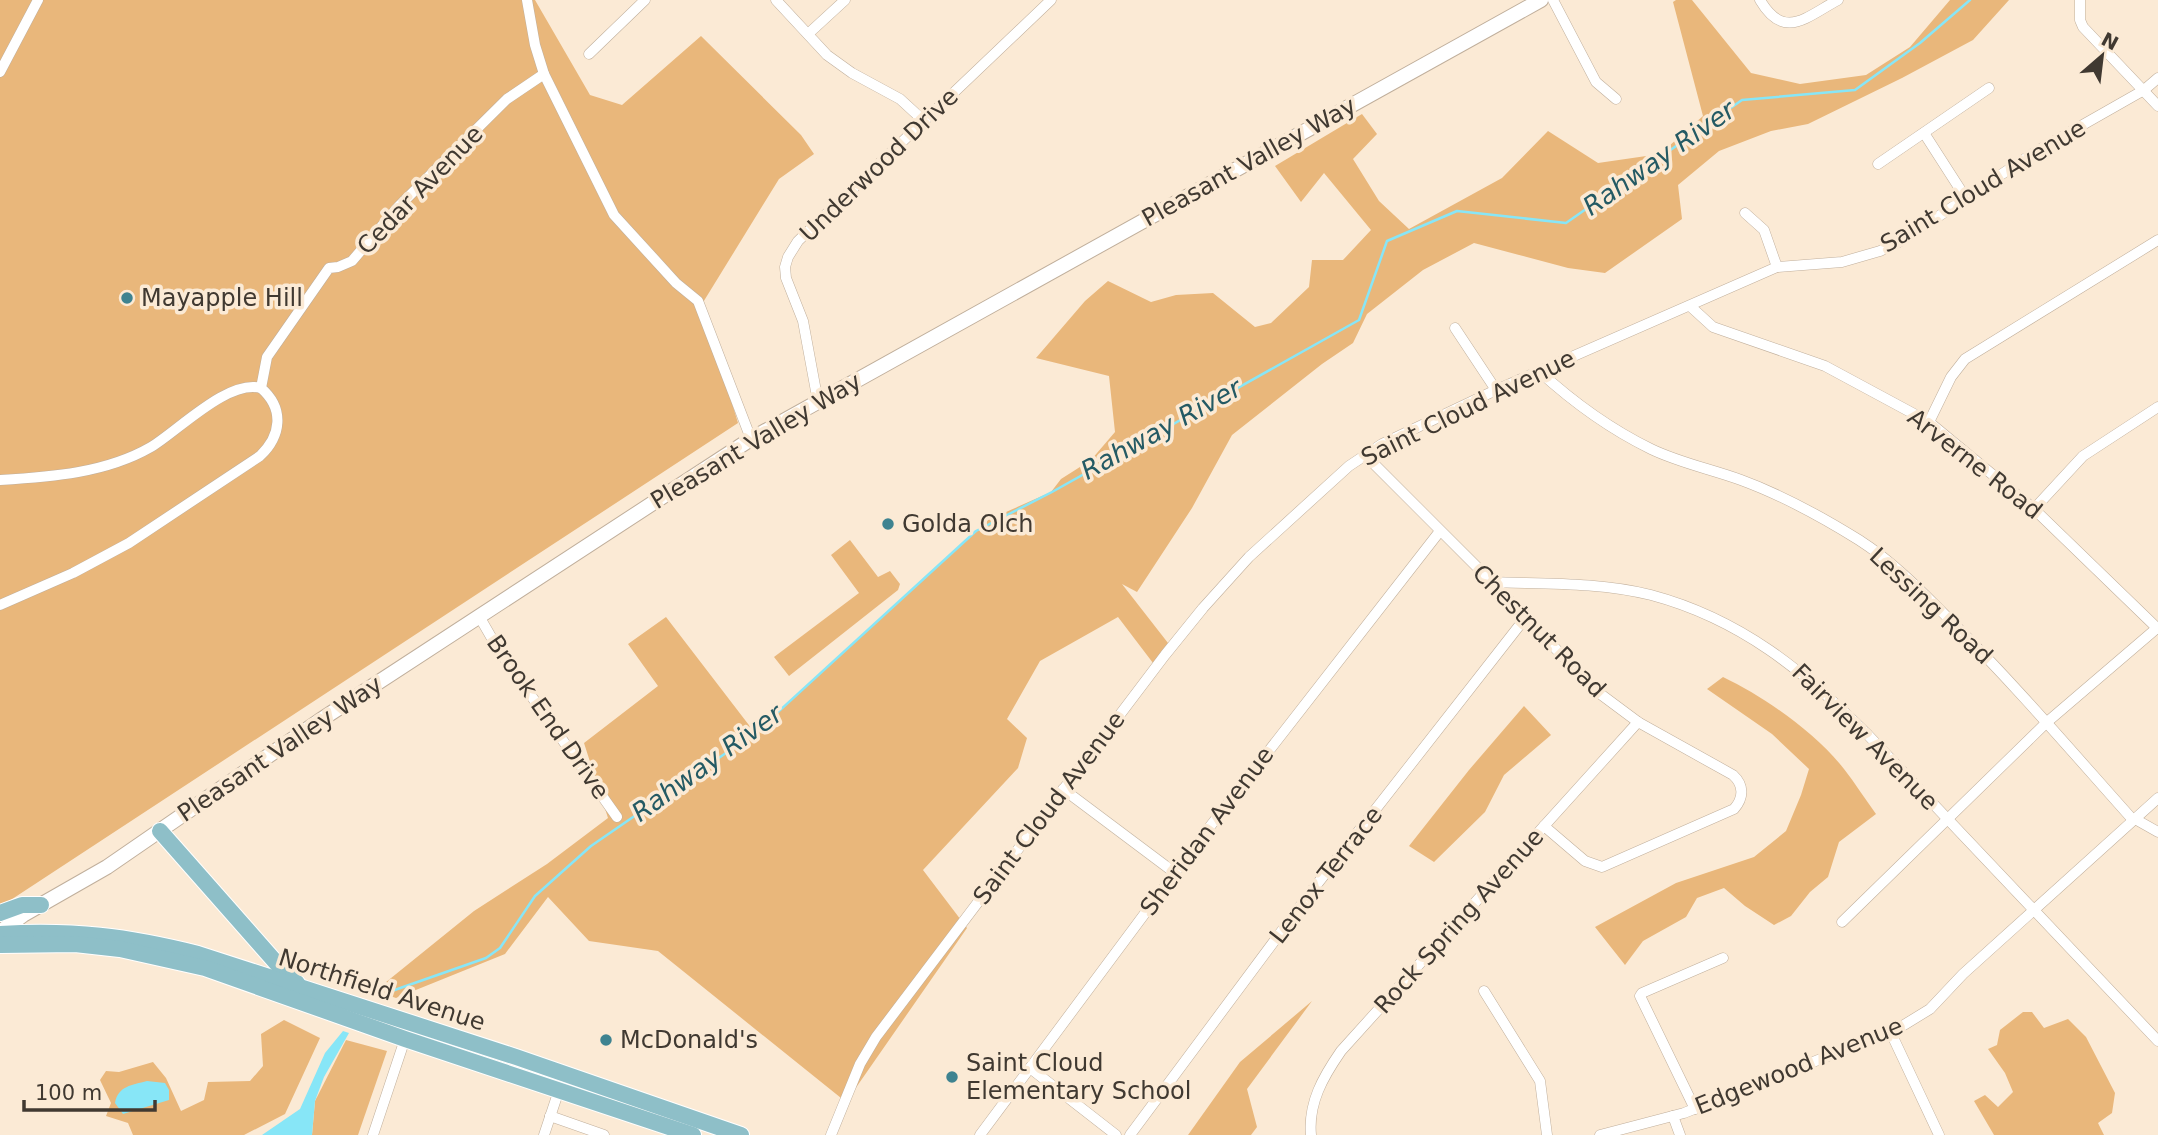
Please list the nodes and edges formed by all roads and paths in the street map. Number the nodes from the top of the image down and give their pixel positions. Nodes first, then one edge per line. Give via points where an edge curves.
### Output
1 (38, 0) edge
2 (527, 0) edge
3 (646, 0) edge
4 (776, 0) edge
5 (845, 0) edge
6 (1051, 0) edge
7 (1541, 0) edge
8 (1553, 0) edge
9 (1760, 0) edge
10 (1838, 0) edge
11 (2080, 0) edge
12 (808, 34) junction
13 (589, 54) dead end
14 (0, 72) edge
15 (544, 74) junction
16 (2158, 78) edge
17 (1989, 88) dead end
18 (2144, 90) junction
19 (1616, 99) dead end
20 (2158, 106) edge
21 (923, 121) junction
22 (1924, 133) junction
23 (1878, 163) dead end
24 (1967, 200) junction
25 (1745, 213) dead end
26 (2158, 240) edge
27 (1777, 267) junction
28 (1690, 306) junction
29 (1455, 328) dead end
30 (1539, 371) junction
31 (262, 384) junction
32 (1496, 390) junction
33 (818, 402) junction
34 (2158, 407) edge
35 (1928, 422) junction
36 (751, 439) junction
37 (1365, 455) junction
38 (0, 480) edge
39 (2034, 509) junction
40 (1440, 531) junction
41 (1492, 582) junction
42 (0, 605) edge
43 (480, 616) junction
44 (1526, 617) junction
45 (2157, 629) edge
46 (1638, 722) junction
47 (2046, 723) junction
48 (1063, 789) junction
49 (2158, 798) edge
50 (617, 817) dead end
51 (1948, 819) junction
52 (2134, 820) junction
53 (1544, 826) junction
54 (160, 831) junction
55 (2158, 832) edge
56 (1175, 873) junction
57 (41, 905) junction
58 (2034, 910) junction
59 (0, 913) edge
60 (1842, 922) dead end
61 (0, 933) edge
62 (0, 945) edge
63 (1723, 958) dead end
64 (273, 985) junction
65 (301, 987) junction
66 (1484, 991) dead end
67 (408, 1031) junction
68 (1891, 1033) junction
69 (2158, 1041) edge
70 (1030, 1068) junction
71 (565, 1074) junction
72 (558, 1091) junction
73 (1695, 1109) junction
74 (550, 1116) junction
75 (1673, 1116) junction
76 (686, 1129) edge
77 (373, 1135) edge
78 (544, 1135) edge
79 (604, 1135) edge
80 (741, 1135) edge
81 (831, 1135) edge
82 (980, 1135) edge
83 (1116, 1135) edge
84 (1130, 1135) edge
85 (1311, 1135) edge
86 (1547, 1135) edge
87 (1600, 1135) edge
88 (1680, 1135) edge
89 (1939, 1135) edge

1 - 14 street
2 - 15 street
3 - 13 street
4 - 12 street
5 - 12 street
6 - 21 street, Underwood Drive
7 - 33 main road, Pleasant Valley Way
8 - 19 street via 1596,82
9 - 10 street via 1773,19 1786,23
11 - 18 street via 2082,27
12 - 21 street via 840,65 900,99
15 - 31 street, Cedar Avenue via 507,99 399,206 352,261 330,268 267,356
15 - 36 street via 614,215 698,301
16 - 18 street, Saint Cloud Avenue
17 - 22 street
18 - 20 street
18 - 24 street, Saint Cloud Avenue via 2035,152
21 - 33 street, Underwood Drive via 798,241 788,257 786,278 803,321
22 - 23 street
22 - 24 street
24 - 27 street, Saint Cloud Avenue via 1881,251 1842,262
25 - 27 street via 1764,230
26 - 35 street via 1965,359
27 - 28 street, Saint Cloud Avenue
28 - 30 street, Saint Cloud Avenue
28 - 35 street, Arverne Road via 1713,327 1825,366
29 - 32 street
30 - 32 street, Saint Cloud Avenue
30 - 47 street, Lessing Road via 1592,417 1650,449 1767,490 1862,542 1916,586
31 - 38 street via 222,394 149,448 116,463 86,471
31 - 42 street via 273,403 278,428 260,456 130,543
32 - 37 street, Saint Cloud Avenue
33 - 36 main road, Pleasant Valley Way
34 - 39 street via 2083,456
35 - 39 street, Arverne Road
36 - 43 main road, Pleasant Valley Way
37 - 40 street, Chestnut Road
37 - 48 street, Saint Cloud Avenue via 1249,557 1212,597
39 - 45 street, Arverne Road
40 - 41 street, Chestnut Road
40 - 56 street, Sheridan Avenue
41 - 44 street, Chestnut Road
41 - 51 street, Fairview Avenue via 1624,590 1712,616 1786,660 1822,690
43 - 50 street, Brook End Drive via 498,649
43 - 54 main road, Pleasant Valley Way
44 - 46 street, Chestnut Road via 1595,690
44 - 84 street, Lenox Terrace via 1307,897
45 - 47 street
46 - 53 street, Rock Spring Avenue
46 - 53 street, Chestnut Road via 1738,779 1742,792 1738,804 1602,867 1586,861
47 - 51 street
47 - 52 street, Lessing Road
48 - 56 street
48 - 81 street, Saint Cloud Avenue via 876,1037
49 - 52 street, Edgewood Avenue
51 - 58 street, Fairview Avenue
51 - 60 street
52 - 55 street, Lessing Road
52 - 58 street, Edgewood Avenue
53 - 85 street, Rock Spring Avenue via 1327,1070 1311,1111
54 - 57 main road, Pleasant Valley Way
54 - 65 main road
56 - 70 street, Sheridan Avenue
57 - 59 main road via 22,905
57 - 61 main road, Pleasant Valley Way
58 - 68 street, Edgewood Avenue via 1930,1009
58 - 69 street, Fairview Avenue
61 - 64 main road, Northfield Avenue via 50,931 124,938 198,954
62 - 64 main road, Northfield Avenue via 75,944 140,952
63 - 73 street via 1640,996
64 - 65 main road, Northfield Avenue
64 - 67 main road, Northfield Avenue
65 - 67 main road, Northfield Avenue
66 - 86 street via 1541,1081
67 - 71 main road, Northfield Avenue
67 - 72 main road, Northfield Avenue
67 - 77 street
68 - 73 street, Edgewood Avenue
68 - 89 street
70 - 82 street, Sheridan Avenue
70 - 83 street
71 - 72 street
71 - 76 main road, Northfield Avenue
72 - 74 street
72 - 76 main road, Northfield Avenue
73 - 75 street, Edgewood Avenue
74 - 78 street
74 - 79 street
75 - 87 street, Edgewood Avenue
75 - 88 street
76 - 80 main road, Northfield Avenue

